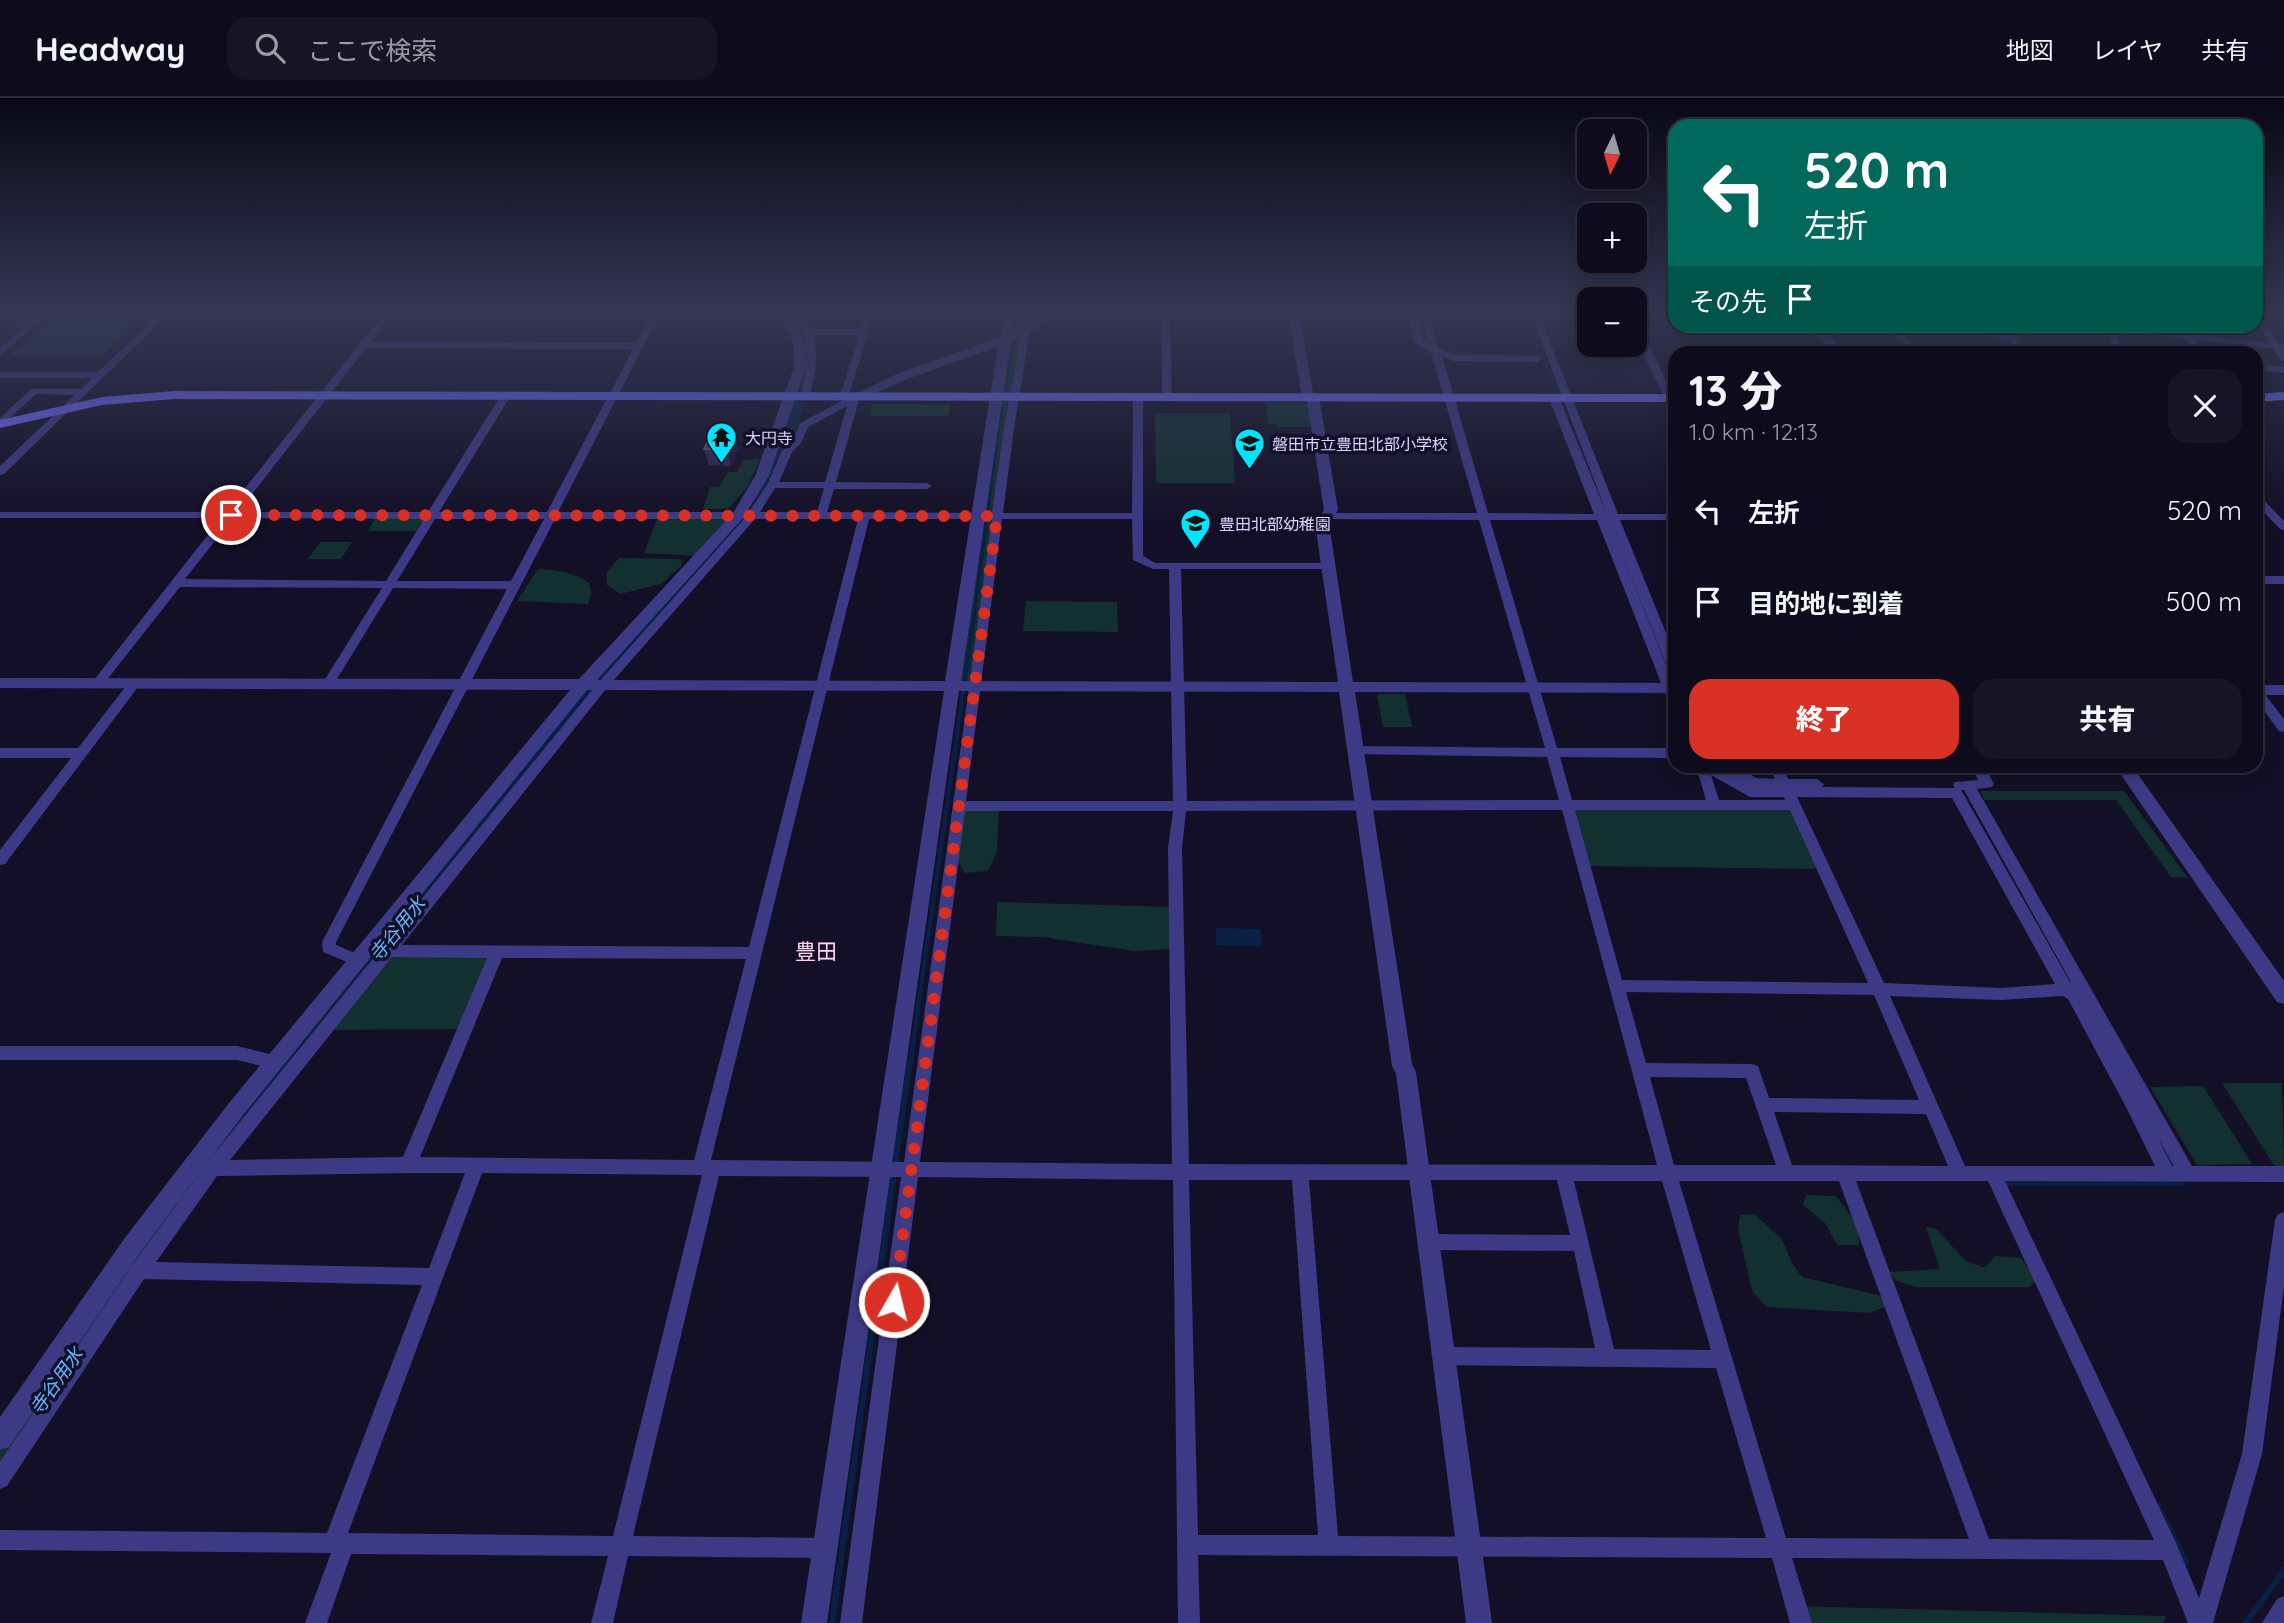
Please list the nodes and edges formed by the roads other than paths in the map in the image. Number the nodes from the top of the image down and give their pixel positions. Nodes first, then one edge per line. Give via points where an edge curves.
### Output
1 (93, 383) edge
2 (335, 383) edge
3 (620, 383) edge
4 (799, 383) edge
5 (803, 383) edge
6 (855, 383) edge
7 (886, 383) edge
8 (1005, 383) edge
9 (1009, 383) edge
10 (1167, 383) edge
11 (1307, 383) edge
12 (1445, 383) edge
13 (1557, 383) edge
14 (84, 392) junction
15 (326, 395) junction
16 (506, 395) junction
17 (614, 396) junction
18 (798, 396) junction
19 (1005, 396) junction
20 (2263, 396) edge
21 (2284, 396) edge
22 (853, 397) junction
23 (1138, 397) junction
24 (1167, 397) junction
25 (1310, 397) junction
26 (1449, 398) junction
27 (1562, 398) junction
28 (1668, 402) edge
29 (67, 409) junction
30 (0, 424) edge
31 (0, 456) edge
32 (16, 456) junction
33 (0, 472) edge
34 (772, 485) junction
35 (830, 485) junction
36 (927, 486) dead end
37 (2263, 505) edge
38 (0, 515) edge
39 (231, 515) junction
40 (431, 515) junction
41 (550, 515) junction
42 (745, 515) junction
43 (821, 516) junction
44 (864, 516) junction
45 (977, 516) junction
46 (997, 516) junction
47 (1138, 516) junction
48 (1324, 516) junction
49 (1607, 517) junction
50 (1668, 517) edge
51 (1483, 518) junction
52 (2284, 527) edge
53 (1329, 566) junction
54 (1175, 567) junction
55 (2279, 580) edge
56 (178, 583) junction
57 (390, 583) junction
58 (514, 585) junction
59 (2284, 590) edge
60 (1668, 655) edge
61 (1668, 680) edge
62 (0, 683) edge
63 (98, 683) junction
64 (134, 684) junction
65 (328, 684) junction
66 (462, 685) junction
67 (593, 686) junction
68 (822, 686) junction
69 (952, 686) junction
70 (975, 686) junction
71 (1177, 686) junction
72 (1345, 688) junction
73 (1531, 688) junction
74 (1668, 688) edge
75 (2263, 690) edge
76 (2284, 690) edge
77 (2263, 700) edge
78 (2284, 728) edge
79 (1355, 751) junction
80 (1552, 751) junction
81 (0, 753) edge
82 (81, 753) junction
83 (1668, 754) edge
84 (1706, 773) edge
85 (1716, 773) edge
86 (1738, 773) edge
87 (1779, 773) edge
88 (1981, 773) edge
89 (2128, 773) edge
90 (1968, 785) junction
91 (1788, 794) junction
92 (1180, 805) junction
93 (1566, 805) junction
94 (1714, 805) junction
95 (960, 806) junction
96 (1364, 806) junction
97 (0, 860) edge
98 (497, 951) junction
99 (373, 952) junction
100 (754, 953) junction
101 (1615, 986) junction
102 (2073, 988) junction
103 (1879, 989) junction
104 (2284, 996) edge
105 (0, 1053) edge
106 (274, 1062) junction
107 (1639, 1070) junction
108 (1763, 1105) junction
109 (1929, 1107) junction
110 (408, 1165) junction
111 (203, 1167) junction
112 (476, 1167) junction
113 (707, 1167) junction
114 (881, 1169) junction
115 (911, 1169) junction
116 (1300, 1171) junction
117 (1417, 1171) junction
118 (1181, 1172) junction
119 (1564, 1172) junction
120 (1668, 1173) junction
121 (1787, 1174) junction
122 (1845, 1174) junction
123 (1960, 1174) junction
124 (1993, 1174) junction
125 (2284, 1174) edge
126 (2168, 1175) junction
127 (2188, 1175) junction
128 (2284, 1220) edge
129 (1427, 1242) junction
130 (1580, 1243) junction
131 (139, 1270) junction
132 (434, 1277) junction
133 (1443, 1356) junction
134 (1607, 1358) junction
135 (1723, 1359) junction
136 (0, 1438) edge
137 (0, 1479) edge
138 (0, 1541) edge
139 (340, 1542) junction
140 (621, 1545) junction
141 (1187, 1545) junction
142 (1329, 1545) junction
143 (1469, 1546) junction
144 (1777, 1546) junction
145 (1982, 1547) junction
146 (823, 1548) junction
147 (2169, 1550) junction
148 (2284, 1606) edge
149 (316, 1623) edge
150 (602, 1623) edge
151 (814, 1623) edge
152 (851, 1623) edge
153 (1189, 1623) edge
154 (1479, 1623) edge
155 (1801, 1623) edge
156 (2200, 1623) edge
157 (2273, 1623) edge

1 - 14 street
2 - 15 street
3 - 17 street
4 - 18 street
5 - 18 street
6 - 22 street
7 - 22 street
8 - 19 street
9 - 19 street
10 - 24 street
11 - 25 street
12 - 26 street
13 - 27 street
14 - 29 street
14 - 30 street via 34,391
15 - 16 main road
15 - 29 main road via 130,397
15 - 39 street
16 - 17 main road
16 - 40 street
17 - 18 main road
17 - 41 street
18 - 22 main road
18 - 42 street
19 - 22 main road
19 - 23 main road
19 - 45 street
19 - 46 street
20 - 21 main road
22 - 34 street via 804,425
22 - 35 street
23 - 24 main road
23 - 47 street
24 - 25 main road
25 - 26 main road
25 - 48 street via 1331,510
26 - 27 main road
26 - 51 street
27 - 28 main road
27 - 49 street
29 - 30 main road
29 - 32 street
31 - 32 street
32 - 33 street
34 - 35 street
34 - 42 street
35 - 36 street
35 - 43 street
37 - 52 street
38 - 39 street
39 - 40 street
39 - 56 street
40 - 41 street
40 - 57 street
41 - 42 street
41 - 58 street
42 - 43 street
42 - 67 street
43 - 44 street
44 - 45 street
44 - 68 street
45 - 46 street
45 - 69 street
46 - 47 street
46 - 70 street
47 - 54 street via 1137,558 1153,566
48 - 51 street
48 - 53 street
49 - 50 street
49 - 51 street
49 - 60 street
49 - 61 street
51 - 73 street
53 - 54 street
53 - 72 street
54 - 71 street
55 - 59 street
56 - 57 street
56 - 63 street
57 - 58 street
57 - 65 street
58 - 66 street
62 - 63 street
63 - 64 street
64 - 65 street
64 - 82 street
65 - 66 street
66 - 67 street
66 - 99 street via 328,948
67 - 68 street
67 - 99 street
68 - 69 street
68 - 100 street
69 - 70 street
69 - 114 street
70 - 71 street
70 - 95 street
71 - 72 street
71 - 92 street
72 - 73 street
72 - 79 street
73 - 74 street
73 - 80 street
75 - 76 street
77 - 78 street
79 - 80 street
79 - 96 street
80 - 83 street
80 - 93 street
81 - 82 street
82 - 97 street
84 - 94 street
85 - 91 street via 1750,792
86 - 91 street
87 - 91 street
88 - 90 street via 1987,784
89 - 104 street
90 - 91 street
90 - 102 street
91 - 94 street
91 - 102 street via 1956,793
91 - 103 street
92 - 95 street
92 - 96 street
92 - 118 street via 1175,848
93 - 94 street
93 - 96 street
93 - 101 street
95 - 115 street
96 - 117 street
98 - 99 street
98 - 100 street
98 - 110 street
99 - 106 street
99 - 111 street
100 - 113 street
101 - 103 street
101 - 107 street
102 - 103 street via 2001,994
102 - 126 street
102 - 127 street
103 - 109 street
105 - 106 street via 237,1053
106 - 111 street
107 - 108 street via 1752,1070
107 - 120 street
108 - 109 street
108 - 121 street
109 - 123 street
110 - 111 street
110 - 112 street
111 - 131 street
111 - 136 street via 132,1246
112 - 113 street
112 - 132 street
113 - 114 street
113 - 140 street
114 - 115 street
114 - 146 street
115 - 118 street
115 - 152 street
116 - 117 street
116 - 118 street
116 - 142 street
117 - 119 street
117 - 129 street
118 - 141 street
119 - 120 street
119 - 130 street
120 - 121 street
120 - 135 street
121 - 122 street
122 - 123 street
122 - 145 street
123 - 124 street
124 - 126 street
124 - 147 street
125 - 127 street
126 - 127 street
128 - 156 street via 2252,1454
129 - 130 street
129 - 133 street
130 - 134 street
131 - 132 street
131 - 137 street
132 - 139 street
133 - 134 street
133 - 143 street
134 - 135 street
135 - 144 street
138 - 139 street
139 - 140 street
139 - 149 street
140 - 146 street
140 - 150 street
141 - 142 street
141 - 153 street
142 - 143 street
143 - 144 street
143 - 154 street
144 - 145 street
144 - 155 street
145 - 147 street
146 - 151 street
147 - 156 street
148 - 157 street

